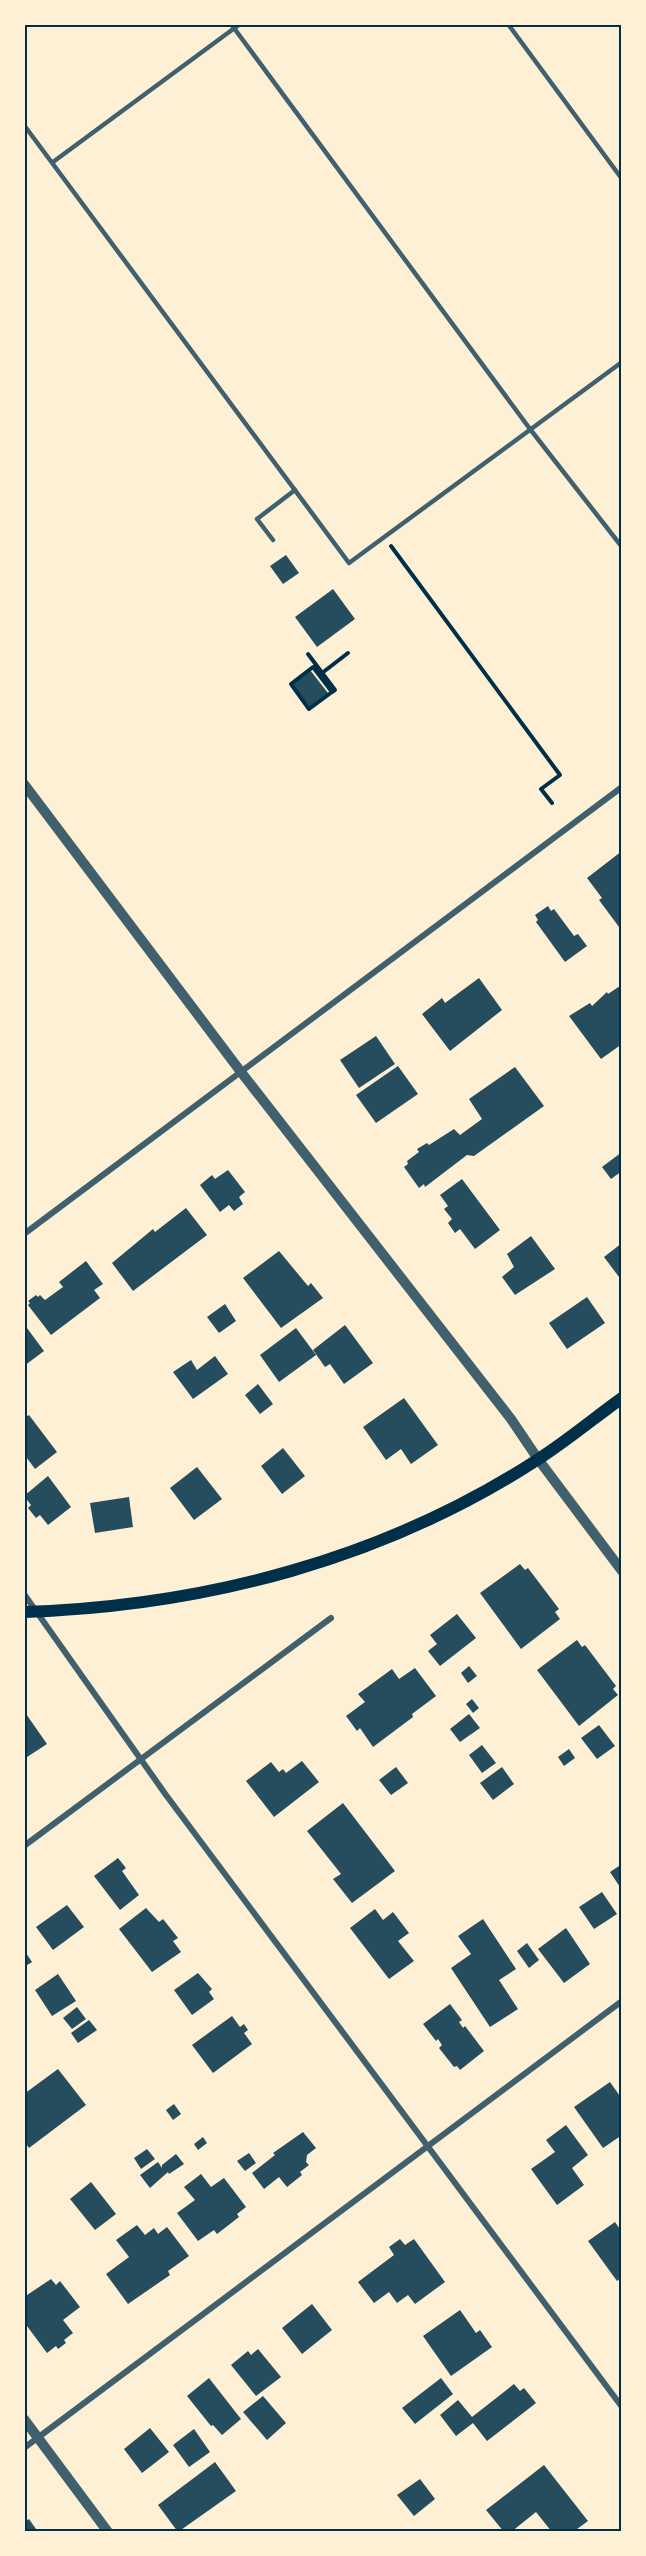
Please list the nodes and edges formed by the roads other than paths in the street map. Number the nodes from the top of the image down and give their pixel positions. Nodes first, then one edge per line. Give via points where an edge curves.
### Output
1 (240, 24) edge
2 (507, 24) edge
3 (233, 26) edge
4 (24, 125) edge
5 (52, 162) junction
6 (622, 179) edge
7 (622, 362) edge
8 (530, 429) junction
9 (295, 490) junction
10 (273, 540) dead end
11 (622, 547) edge
12 (24, 784) edge
13 (622, 787) edge
14 (241, 1072) junction
15 (24, 1234) edge
16 (622, 1398) edge
17 (538, 1459) junction
18 (622, 1571) edge
19 (24, 1594) edge
20 (38, 1611) junction
21 (24, 1612) edge
22 (331, 1618) dead end
23 (141, 1760) junction
24 (24, 1846) edge
25 (622, 2001) edge
26 (427, 2146) junction
27 (622, 2408) edge
28 (24, 2419) edge
29 (38, 2438) junction
30 (24, 2448) edge
31 (108, 2532) edge

1 - 3 lane
2 - 6 lane
3 - 5 lane
3 - 8 lane
4 - 5 lane
5 - 9 lane
7 - 8 lane
8 - 9 lane via 349,563
8 - 11 lane
9 - 10 lane via 258,519
12 - 14 street
13 - 14 street
14 - 15 street
14 - 17 street
16 - 17 main road
17 - 18 street
17 - 20 main road via 431,1518 296,1571 163,1600
19 - 20 street
20 - 21 main road
20 - 23 street
22 - 23 street
23 - 24 street
23 - 26 street
25 - 26 street
26 - 27 street
26 - 29 street
28 - 29 street
29 - 30 street
29 - 31 street

